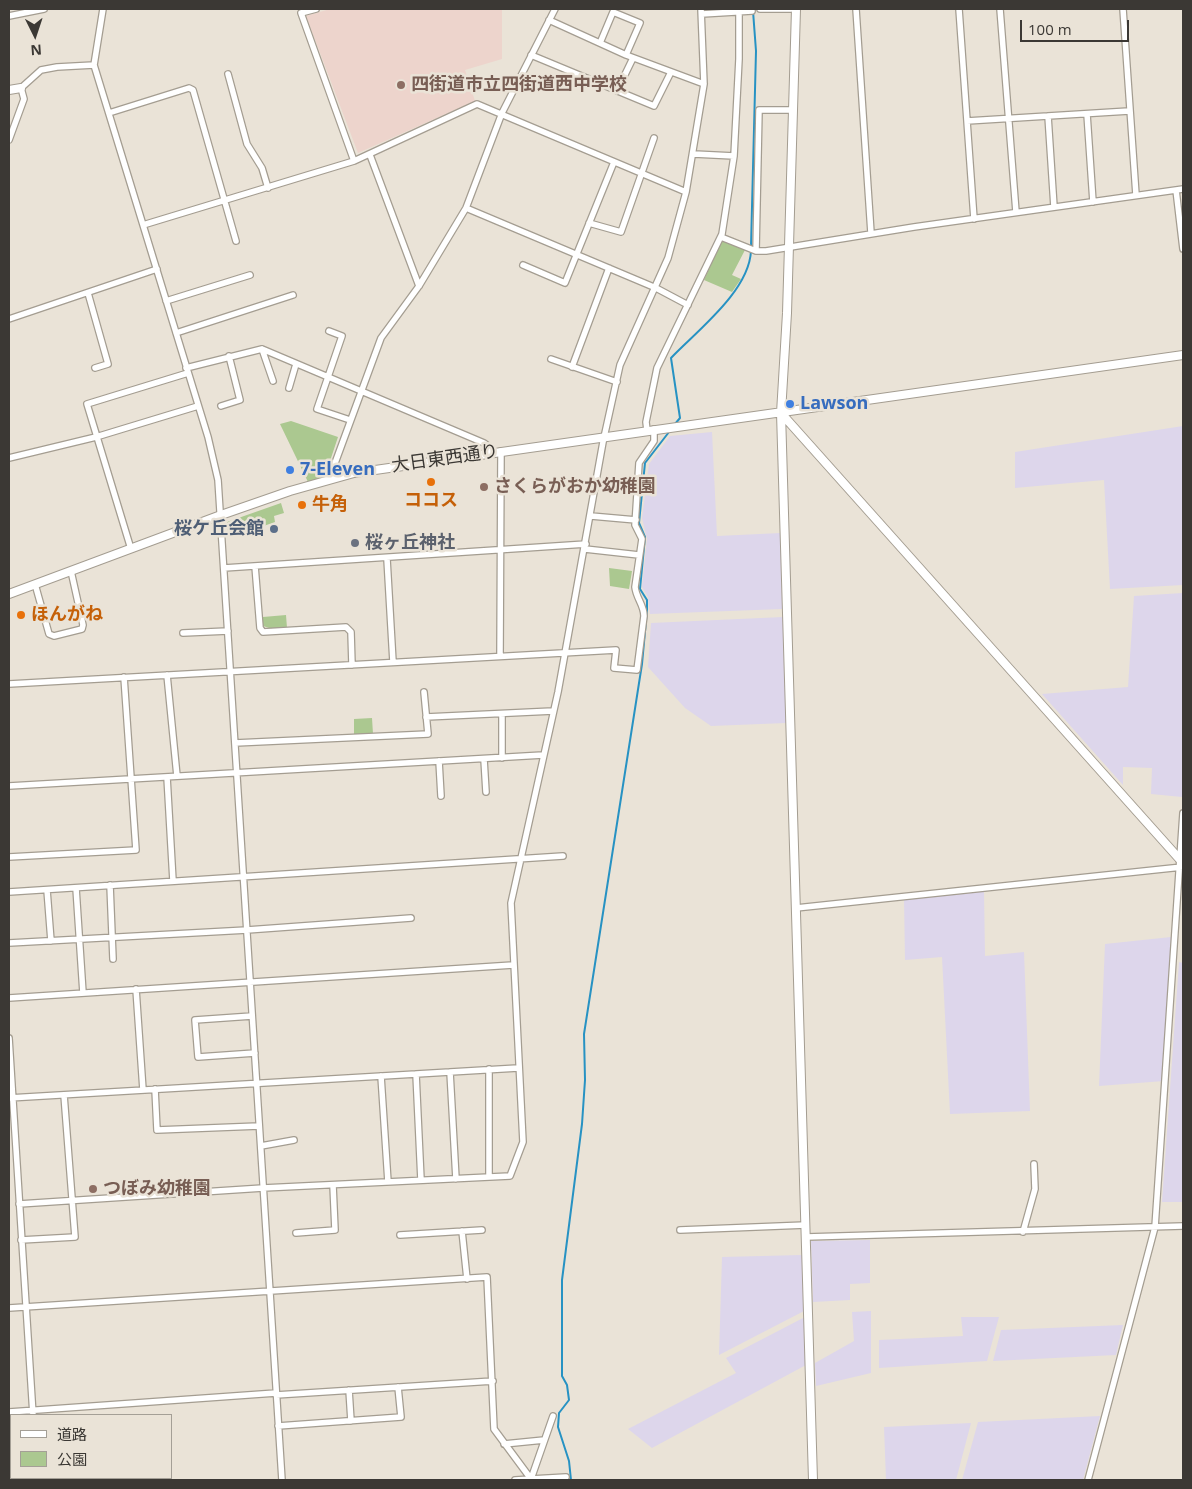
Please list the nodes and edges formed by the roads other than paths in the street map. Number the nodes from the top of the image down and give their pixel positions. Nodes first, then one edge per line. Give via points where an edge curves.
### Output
1 (44, 9) edge
2 (103, 9) edge
3 (316, 9) edge
4 (555, 9) edge
5 (760, 9) edge
6 (791, 9) edge
7 (796, 9) edge
8 (856, 9) edge
9 (959, 9) edge
10 (1000, 9) edge
11 (1123, 9) edge
12 (739, 10) edge
13 (702, 11) edge
14 (752, 11) dead end
15 (9, 16) edge
16 (549, 20) junction
17 (600, 43) junction
18 (531, 54) junction
19 (626, 55) junction
20 (633, 58) junction
21 (94, 65) junction
22 (671, 72) junction
23 (228, 74) dead end
24 (704, 84) junction
25 (21, 88) junction
26 (9, 90) edge
27 (617, 90) junction
28 (793, 110) junction
29 (1130, 111) junction
30 (109, 113) junction
31 (502, 113) junction
32 (1087, 114) junction
33 (1048, 116) junction
34 (1008, 119) junction
35 (967, 121) junction
36 (654, 138) dead end
37 (9, 140) edge
38 (694, 154) junction
39 (370, 155) junction
40 (734, 156) junction
41 (354, 161) junction
42 (614, 162) junction
43 (642, 173) junction
44 (268, 188) junction
45 (1183, 188) edge
46 (1176, 190) junction
47 (686, 192) junction
48 (1136, 195) junction
49 (225, 201) junction
50 (1092, 202) junction
51 (1054, 207) junction
52 (466, 208) junction
53 (1016, 212) junction
54 (974, 218) junction
55 (589, 224) junction
56 (144, 225) junction
57 (871, 234) junction
58 (721, 237) junction
59 (236, 241) dead end
60 (789, 248) junction
61 (1183, 249) edge
62 (756, 251) junction
63 (577, 254) junction
64 (523, 265) dead end
65 (609, 268) junction
66 (157, 270) junction
67 (250, 275) dead end
68 (419, 286) junction
69 (656, 288) junction
70 (88, 293) junction
71 (294, 295) dead end
72 (166, 301) junction
73 (688, 305) junction
74 (9, 319) edge
75 (329, 331) dead end
76 (176, 333) junction
77 (262, 349) junction
78 (1183, 355) edge
79 (229, 356) junction
80 (551, 359) dead end
81 (296, 364) junction
82 (572, 366) junction
83 (95, 368) dead end
84 (187, 371) junction
85 (327, 377) junction
86 (273, 381) dead end
87 (617, 382) junction
88 (289, 388) dead end
89 (361, 390) junction
90 (198, 406) junction
91 (221, 406) dead end
92 (780, 413) junction
93 (350, 420) junction
94 (651, 430) junction
95 (606, 436) junction
96 (96, 437) junction
97 (501, 451) junction
98 (489, 453) junction
99 (9, 458) edge
100 (332, 478) junction
101 (221, 515) junction
102 (591, 516) junction
103 (636, 520) junction
104 (586, 547) junction
105 (131, 550) junction
106 (501, 550) junction
107 (639, 555) junction
108 (387, 559) junction
109 (255, 566) junction
110 (224, 568) junction
111 (71, 571) junction
112 (35, 584) junction
113 (9, 594) edge
114 (228, 631) junction
115 (183, 633) dead end
116 (565, 652) junction
117 (500, 656) junction
118 (393, 662) junction
119 (352, 665) junction
120 (231, 672) junction
121 (167, 675) junction
122 (124, 678) junction
123 (9, 684) edge
124 (424, 692) dead end
125 (553, 711) junction
126 (502, 714) junction
127 (426, 717) junction
128 (235, 743) junction
129 (543, 755) junction
130 (502, 758) junction
131 (484, 759) junction
132 (439, 761) junction
133 (237, 773) junction
134 (177, 776) junction
135 (167, 777) junction
136 (131, 779) junction
137 (9, 786) edge
138 (486, 792) dead end
139 (441, 796) dead end
140 (1183, 813) edge
141 (563, 856) dead end
142 (9, 857) edge
143 (520, 859) junction
144 (1181, 864) edge
145 (244, 877) junction
146 (173, 881) junction
147 (110, 886) junction
148 (76, 888) junction
149 (48, 890) junction
150 (9, 892) edge
151 (796, 908) junction
152 (411, 918) dead end
153 (247, 930) junction
154 (112, 938) junction
155 (79, 940) junction
156 (51, 941) junction
157 (9, 944) edge
158 (113, 959) dead end
159 (513, 965) junction
160 (250, 982) junction
161 (136, 989) junction
162 (83, 993) junction
163 (9, 998) edge
164 (252, 1016) junction
165 (9, 1038) edge
166 (255, 1054) junction
167 (518, 1068) junction
168 (489, 1070) junction
169 (450, 1072) junction
170 (416, 1074) junction
171 (381, 1076) junction
172 (257, 1083) junction
173 (155, 1089) junction
174 (143, 1090) junction
175 (64, 1095) junction
176 (11, 1098) edge
177 (259, 1126) junction
178 (294, 1140) dead end
179 (261, 1146) junction
180 (1034, 1164) dead end
181 (489, 1177) junction
182 (456, 1178) junction
183 (421, 1180) junction
184 (388, 1182) junction
185 (333, 1185) junction
186 (263, 1188) junction
187 (72, 1201) junction
188 (19, 1204) junction
189 (806, 1226) junction
190 (1183, 1226) edge
191 (1155, 1227) junction
192 (482, 1230) dead end
193 (680, 1230) dead end
194 (462, 1231) junction
195 (1023, 1232) junction
196 (296, 1233) dead end
197 (400, 1235) dead end
198 (806, 1237) junction
199 (22, 1240) junction
200 (467, 1279) junction
201 (270, 1291) junction
202 (26, 1307) junction
203 (9, 1308) edge
204 (493, 1381) junction
205 (398, 1387) junction
206 (349, 1390) junction
207 (276, 1394) junction
208 (9, 1412) edge
209 (32, 1413) edge
210 (553, 1416) dead end
211 (351, 1421) junction
212 (278, 1426) junction
213 (544, 1440) junction
214 (504, 1444) junction
215 (566, 1477) dead end
216 (531, 1479) edge
217 (282, 1480) edge
218 (515, 1480) edge
219 (813, 1480) edge
220 (1088, 1480) edge

1 - 15 street
2 - 21 street
3 - 41 street via 301,13
4 - 16 street
5 - 6 street
7 - 28 street
8 - 57 street
9 - 35 street
10 - 34 street
11 - 29 street
12 - 13 street
12 - 14 street
12 - 40 street
13 - 24 street
16 - 17 street
16 - 18 street
17 - 19 street
17 - 19 street via 613,12 640,23
18 - 27 street
18 - 31 street
19 - 20 street
20 - 22 street
20 - 27 street
21 - 25 street via 41,70
21 - 30 street
22 - 24 street
22 - 27 street via 654,106
23 - 44 street via 247,144 262,168
24 - 38 street
25 - 26 street
25 - 37 street via 24,99
28 - 60 street
28 - 62 street via 759,110
29 - 32 street
29 - 48 street
30 - 49 street via 189,88 193,90
30 - 56 street
31 - 39 street via 476,104
31 - 42 street
31 - 52 street
32 - 33 street
32 - 50 street
33 - 34 street
33 - 51 street
34 - 35 street
34 - 53 street
35 - 54 street
36 - 43 street
38 - 40 street
38 - 47 street
39 - 41 street
39 - 68 street
40 - 58 street
41 - 44 street
42 - 43 street
42 - 55 street
43 - 47 street
43 - 55 street via 620,232
44 - 49 street
45 - 46 street
46 - 48 street
46 - 61 street
47 - 69 street via 668,258
48 - 50 street
49 - 56 street
49 - 59 street
50 - 51 street
51 - 53 street
52 - 63 street
52 - 68 street
53 - 54 street
54 - 57 street
55 - 63 street
56 - 66 street
57 - 60 street
58 - 62 street
58 - 73 street
60 - 62 street
60 - 92 street
63 - 64 street via 565,283
63 - 65 street
65 - 69 street
65 - 82 street
66 - 70 street
66 - 72 street
67 - 72 street
68 - 89 street via 381,338
69 - 73 street
69 - 87 street via 620,366
70 - 74 street
70 - 83 street via 108,364
71 - 76 street
72 - 76 street
73 - 94 street via 657,368 646,422
75 - 85 street via 342,336
76 - 84 street
77 - 79 street
77 - 81 street
77 - 86 street
78 - 92 street, 大日東西通り
79 - 84 street
79 - 91 street via 240,400
80 - 82 street
81 - 85 street
81 - 88 street
82 - 87 street
84 - 90 street
84 - 96 street via 87,404
85 - 89 street
85 - 93 street via 317,409
87 - 95 street
89 - 93 street
89 - 98 street via 484,443
90 - 96 street
90 - 101 street via 218,476
92 - 94 street, 大日東西通り
92 - 144 street
92 - 151 street
93 - 100 street
94 - 95 street, 大日東西通り
94 - 103 street via 654,441 639,463
95 - 97 street, 大日東西通り
95 - 102 street
96 - 99 street
96 - 105 street
97 - 98 street, 大日東西通り
97 - 106 street
98 - 100 street, 大日東西通り
100 - 101 street, 大日東西通り
101 - 105 street, 大日東西通り
101 - 110 street
102 - 103 street
102 - 104 street
103 - 107 street via 642,539
104 - 106 street
104 - 107 street
104 - 116 street
105 - 111 street, 大日東西通り
106 - 108 street
106 - 117 street
107 - 116 street via 635,593 644,616 637,670 614,668 616,650
108 - 109 street
108 - 118 street
109 - 110 street
109 - 119 street via 263,632 346,627 351,632
110 - 114 street
111 - 112 street, 大日東西通り
111 - 112 street via 82,629 54,636 49,634
112 - 113 street, 大日東西通り
114 - 115 street
114 - 120 street
116 - 117 street
116 - 125 street
117 - 118 street
118 - 119 street
119 - 120 street
120 - 121 street
120 - 128 street
121 - 122 street
121 - 134 street
122 - 123 street
122 - 136 street
124 - 127 street
125 - 126 street
125 - 129 street
126 - 127 street
126 - 130 street
127 - 128 street via 428,734
128 - 133 street
129 - 130 street
129 - 143 street
130 - 131 street
131 - 132 street
131 - 138 street
132 - 133 street
132 - 139 street
133 - 134 street
133 - 145 street
134 - 135 street
135 - 136 street
135 - 146 street
136 - 137 street
136 - 142 street via 136,850
140 - 144 street
141 - 143 street
143 - 145 street
143 - 159 street via 511,903
144 - 151 street
144 - 191 street
145 - 146 street
145 - 153 street
146 - 147 street
147 - 148 street
147 - 154 street
148 - 149 street
148 - 155 street
149 - 150 street
149 - 156 street
151 - 189 street
152 - 153 street
153 - 154 street
153 - 160 street
154 - 155 street
154 - 158 street
155 - 156 street
155 - 162 street
156 - 157 street
159 - 160 street
159 - 167 street
160 - 161 street
160 - 164 street
161 - 162 street
161 - 174 street
162 - 163 street
164 - 166 street
164 - 166 street via 195,1020 196,1038 198,1057
165 - 176 street
166 - 172 street
167 - 168 street
167 - 181 street via 523,1142 510,1176
168 - 169 street
168 - 181 street
169 - 170 street
169 - 182 street
170 - 171 street
170 - 183 street
171 - 172 street
171 - 184 street
172 - 173 street
172 - 177 street
173 - 174 street
173 - 177 street via 157,1130
174 - 175 street
175 - 176 street
175 - 187 street
176 - 188 street
177 - 179 street
178 - 179 street
179 - 186 street
180 - 195 street via 1035,1189
181 - 182 street
182 - 183 street
183 - 184 street
184 - 185 street
185 - 186 street
185 - 196 street via 335,1230
186 - 187 street
186 - 201 street
187 - 188 street
187 - 199 street via 75,1237
188 - 199 street
189 - 193 street
189 - 198 street
190 - 191 street
191 - 195 street
191 - 220 street
192 - 194 street
194 - 197 street
194 - 200 street
195 - 198 street
198 - 219 street
199 - 202 street
200 - 201 street
200 - 204 street via 488,1278
201 - 202 street
201 - 207 street
202 - 203 street
202 - 209 street
204 - 205 street
204 - 214 street via 494,1428
205 - 206 street
205 - 211 street via 401,1417
206 - 207 street
206 - 211 street
207 - 209 street
207 - 212 street
208 - 209 street
210 - 213 street
211 - 212 street
212 - 217 street
213 - 214 street
213 - 216 street
214 - 216 street
215 - 216 street
216 - 218 street

